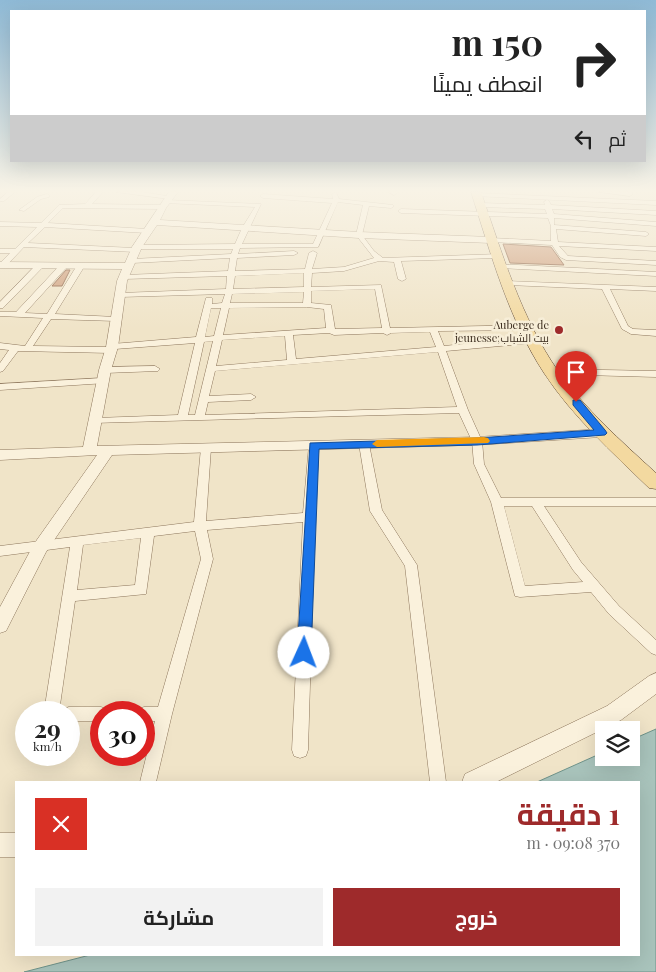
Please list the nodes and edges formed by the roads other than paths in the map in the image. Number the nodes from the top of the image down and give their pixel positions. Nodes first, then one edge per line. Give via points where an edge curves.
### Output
1 (31, 237) edge
2 (145, 237) edge
3 (241, 237) edge
4 (319, 237) edge
5 (361, 237) edge
6 (421, 237) edge
7 (554, 237) edge
8 (617, 237) edge
9 (648, 237) edge
10 (491, 240) junction
11 (554, 244) junction
12 (24, 245) junction
13 (237, 246) junction
14 (622, 248) junction
15 (314, 249) junction
16 (655, 249) edge
17 (0, 250) edge
18 (17, 251) junction
19 (234, 255) junction
20 (218, 256) junction
21 (380, 259) junction
22 (583, 259) junction
23 (132, 260) junction
24 (397, 260) junction
25 (499, 261) junction
26 (656, 263) edge
27 (1, 265) edge
28 (39, 267) junction
29 (63, 267) junction
30 (80, 267) junction
31 (587, 270) junction
32 (308, 271) junction
33 (213, 274) junction
34 (232, 274) junction
35 (656, 274) edge
36 (402, 279) dead end
37 (508, 283) junction
38 (605, 287) junction
39 (307, 288) junction
40 (656, 289) edge
41 (210, 292) junction
42 (229, 292) junction
43 (120, 295) junction
44 (0, 306) edge
45 (208, 306) junction
46 (226, 306) junction
47 (307, 306) junction
48 (0, 314) edge
49 (19, 314) junction
50 (49, 316) junction
51 (116, 319) junction
52 (330, 330) junction
53 (432, 330) junction
54 (387, 332) junction
55 (289, 333) junction
56 (530, 333) junction
57 (656, 333) edge
58 (218, 338) junction
59 (198, 340) junction
60 (0, 346) edge
61 (15, 348) junction
62 (27, 349) junction
63 (111, 349) junction
64 (441, 349) junction
65 (292, 362) junction
66 (0, 369) edge
67 (155, 369) dead end
68 (210, 369) junction
69 (551, 372) junction
70 (656, 374) edge
71 (104, 376) junction
72 (0, 387) edge
73 (251, 397) dead end
74 (203, 399) junction
75 (463, 410) junction
76 (182, 418) junction
77 (199, 418) junction
78 (96, 421) junction
79 (602, 433) junction
80 (477, 441) junction
81 (364, 444) junction
82 (314, 445) junction
83 (206, 448) junction
84 (89, 451) junction
85 (108, 451) junction
86 (0, 455) edge
87 (656, 483) edge
88 (497, 502) junction
89 (535, 502) junction
90 (656, 502) edge
91 (309, 517) junction
92 (200, 526) junction
93 (148, 532) junction
94 (78, 542) junction
95 (40, 548) junction
96 (0, 551) edge
97 (594, 587) junction
98 (69, 596) junction
99 (0, 625) edge
100 (656, 649) edge
101 (656, 682) edge
102 (54, 701) edge
103 (155, 714) edge
104 (164, 714) junction
105 (300, 750) dead end
106 (148, 781) edge
107 (438, 781) edge
108 (475, 781) edge
109 (0, 845) edge
110 (15, 846) edge

1 - 12 street
2 - 23 street
3 - 13 street
4 - 15 street
5 - 21 street
6 - 10 street
7 - 11 street
8 - 14 street
9 - 16 street
10 - 11 street
10 - 25 main road
11 - 14 street
11 - 22 street via 562,257
12 - 18 street
12 - 23 street
13 - 15 street
13 - 19 street
13 - 23 street
14 - 16 street
15 - 19 street
15 - 32 street
17 - 18 street
18 - 27 street
19 - 20 street
19 - 34 street
20 - 23 street
20 - 33 street
21 - 24 street
21 - 32 street via 344,269
22 - 26 street
22 - 31 street
23 - 30 street
23 - 33 street
23 - 43 street
24 - 25 street
24 - 36 street
25 - 31 street
25 - 37 main road
27 - 28 street
28 - 29 street
28 - 44 street
29 - 30 street
29 - 49 street
30 - 50 street
31 - 35 street
32 - 34 street
32 - 39 street
33 - 34 street
33 - 41 street
34 - 42 street
37 - 38 street
37 - 56 main road
38 - 40 street
38 - 57 street via 625,327 631,331
39 - 42 street
39 - 47 street
39 - 54 street via 378,287
41 - 42 street
41 - 43 street
41 - 45 street
42 - 46 street
43 - 51 street
45 - 46 street
45 - 59 street
46 - 47 street
46 - 58 street
47 - 52 street via 328,306
48 - 49 street
49 - 50 street
50 - 51 street
50 - 62 street
51 - 63 street
52 - 54 street
52 - 55 street
53 - 54 street
53 - 56 street
53 - 64 street
55 - 58 street
55 - 65 street
56 - 64 street
56 - 69 main road
58 - 59 street
58 - 68 street
59 - 63 street
59 - 76 street
60 - 61 street
61 - 62 street
61 - 66 street
62 - 63 street
63 - 71 street
64 - 65 street
64 - 75 street
65 - 68 street
67 - 71 street
68 - 74 street
69 - 70 street
69 - 79 main road
71 - 72 street
71 - 78 street
73 - 74 street
74 - 77 street
75 - 77 street
75 - 80 street
76 - 77 street
76 - 78 street
78 - 84 street
79 - 80 street
79 - 87 main road
80 - 81 street
80 - 88 street via 479,464
81 - 82 street
81 - 107 street via 376,511 411,565
82 - 83 street
82 - 91 street
83 - 85 street
83 - 92 street
84 - 85 street
84 - 86 street
85 - 95 street
88 - 89 street
88 - 97 street via 520,592
89 - 90 street
89 - 97 street
91 - 92 street
91 - 105 street
92 - 93 street
92 - 104 street via 207,559
93 - 94 street
93 - 98 street via 141,590
94 - 95 street
94 - 98 street
95 - 96 street
95 - 99 street
97 - 100 street
98 - 102 street
101 - 108 street via 614,713
103 - 104 street
104 - 106 street
109 - 110 street

